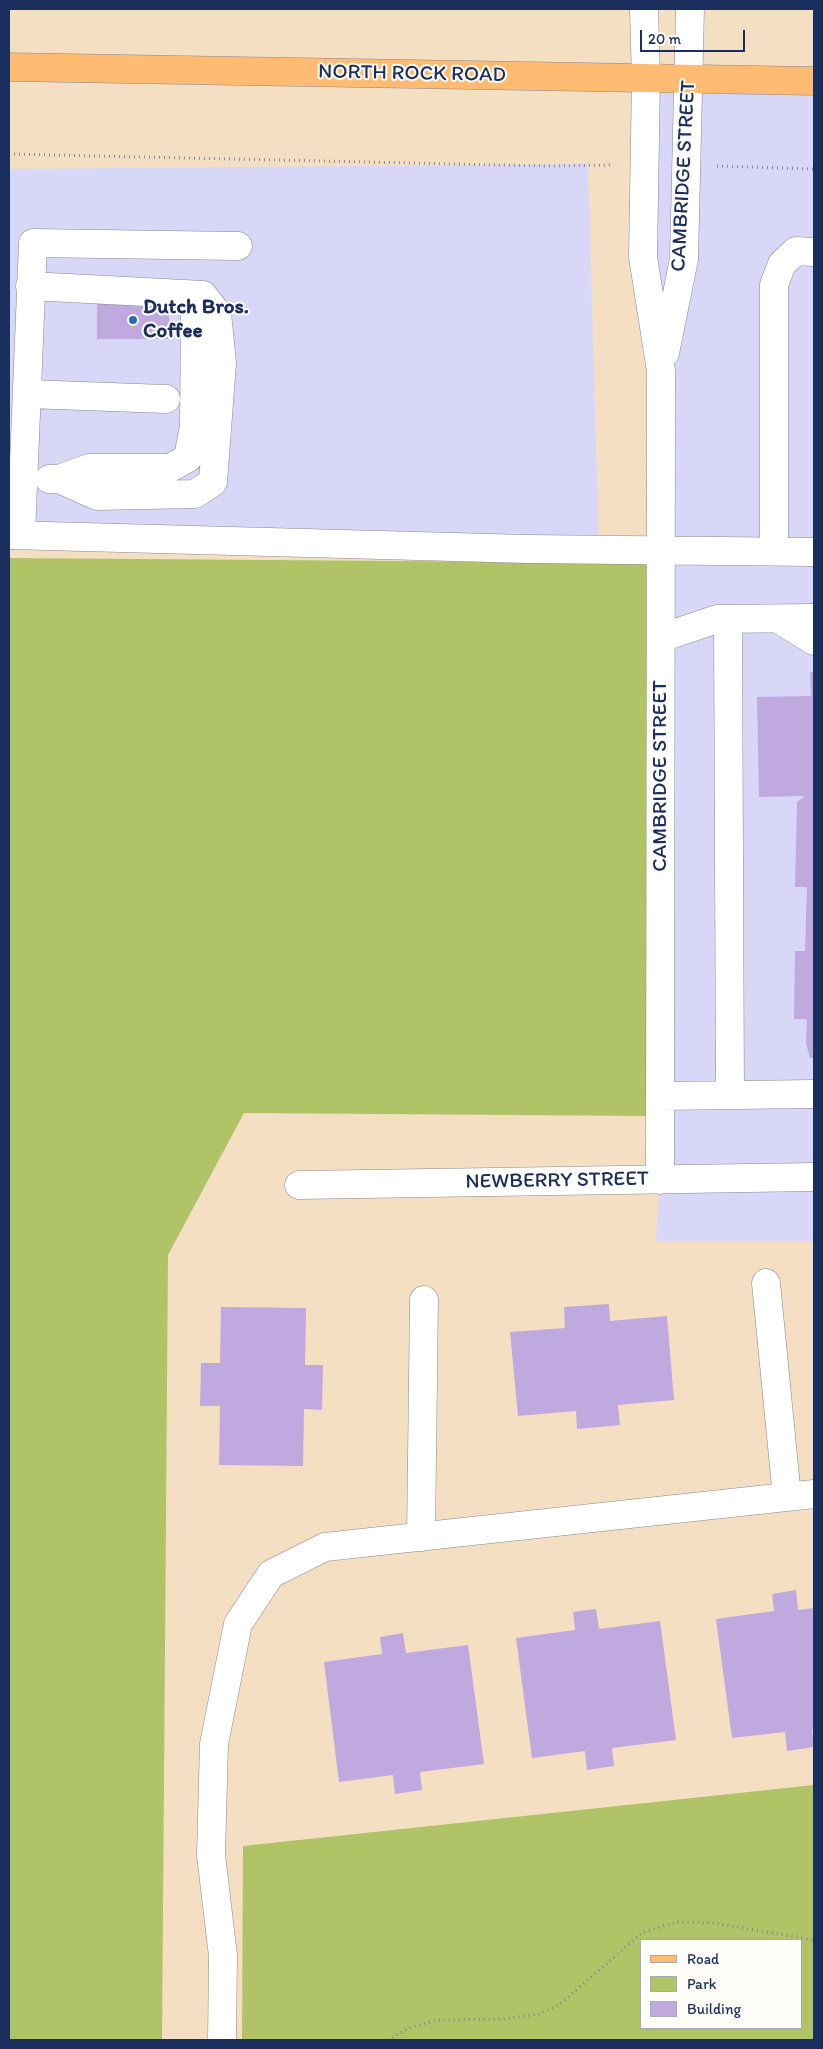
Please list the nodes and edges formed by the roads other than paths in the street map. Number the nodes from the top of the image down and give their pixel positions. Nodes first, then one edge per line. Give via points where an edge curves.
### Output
1 (644, 9) edge
2 (690, 9) edge
3 (9, 67) edge
4 (646, 78) junction
5 (689, 79) junction
6 (814, 81) edge
7 (238, 246) dead end
8 (814, 252) edge
9 (30, 286) junction
10 (661, 372) junction
11 (26, 394) junction
12 (166, 399) dead end
13 (22, 478) junction
14 (15, 535) edge
15 (661, 549) junction
16 (774, 551) junction
17 (814, 552) edge
18 (814, 618) edge
19 (728, 620) junction
20 (780, 620) junction
21 (661, 638) junction
22 (814, 641) edge
23 (814, 1094) edge
24 (730, 1095) junction
25 (660, 1096) junction
26 (814, 1178) edge
27 (660, 1180) junction
28 (299, 1185) dead end
29 (766, 1283) dead end
30 (424, 1300) dead end
31 (814, 1494) edge
32 (787, 1497) junction
33 (421, 1537) junction
34 (222, 2040) edge

1 - 4 street, CAMBRIDGE STREET
2 - 5 street, CAMBRIDGE STREET
3 - 4 main road, NORTH ROCK ROAD
4 - 5 main road, NORTH ROCK ROAD
4 - 10 street, CAMBRIDGE STREET via 644,257
5 - 6 main road, NORTH ROCK ROAD
5 - 10 street, CAMBRIDGE STREET via 684,259
7 - 9 street via 33,243
8 - 16 street via 796,251 782,264 774,285
9 - 11 street
9 - 13 street via 203,295 195,316 194,426 188,458 170,468 88,468 59,479
10 - 15 street, CAMBRIDGE STREET
11 - 12 street
11 - 13 street
13 - 14 street
14 - 15 street via 528,549
15 - 16 street
15 - 21 street, CAMBRIDGE STREET
16 - 17 street
18 - 20 street
19 - 20 street
19 - 21 street via 717,619
19 - 24 street
20 - 22 street
21 - 25 street, CAMBRIDGE STREET
23 - 24 street
24 - 25 street
25 - 27 street, CAMBRIDGE STREET
26 - 27 street, NEWBERRY STREET
27 - 28 street, NEWBERRY STREET
29 - 32 street
30 - 33 street
31 - 32 street
32 - 33 street
33 - 34 street via 325,1547 271,1574 238,1624 214,1744 211,1855 224,1956

